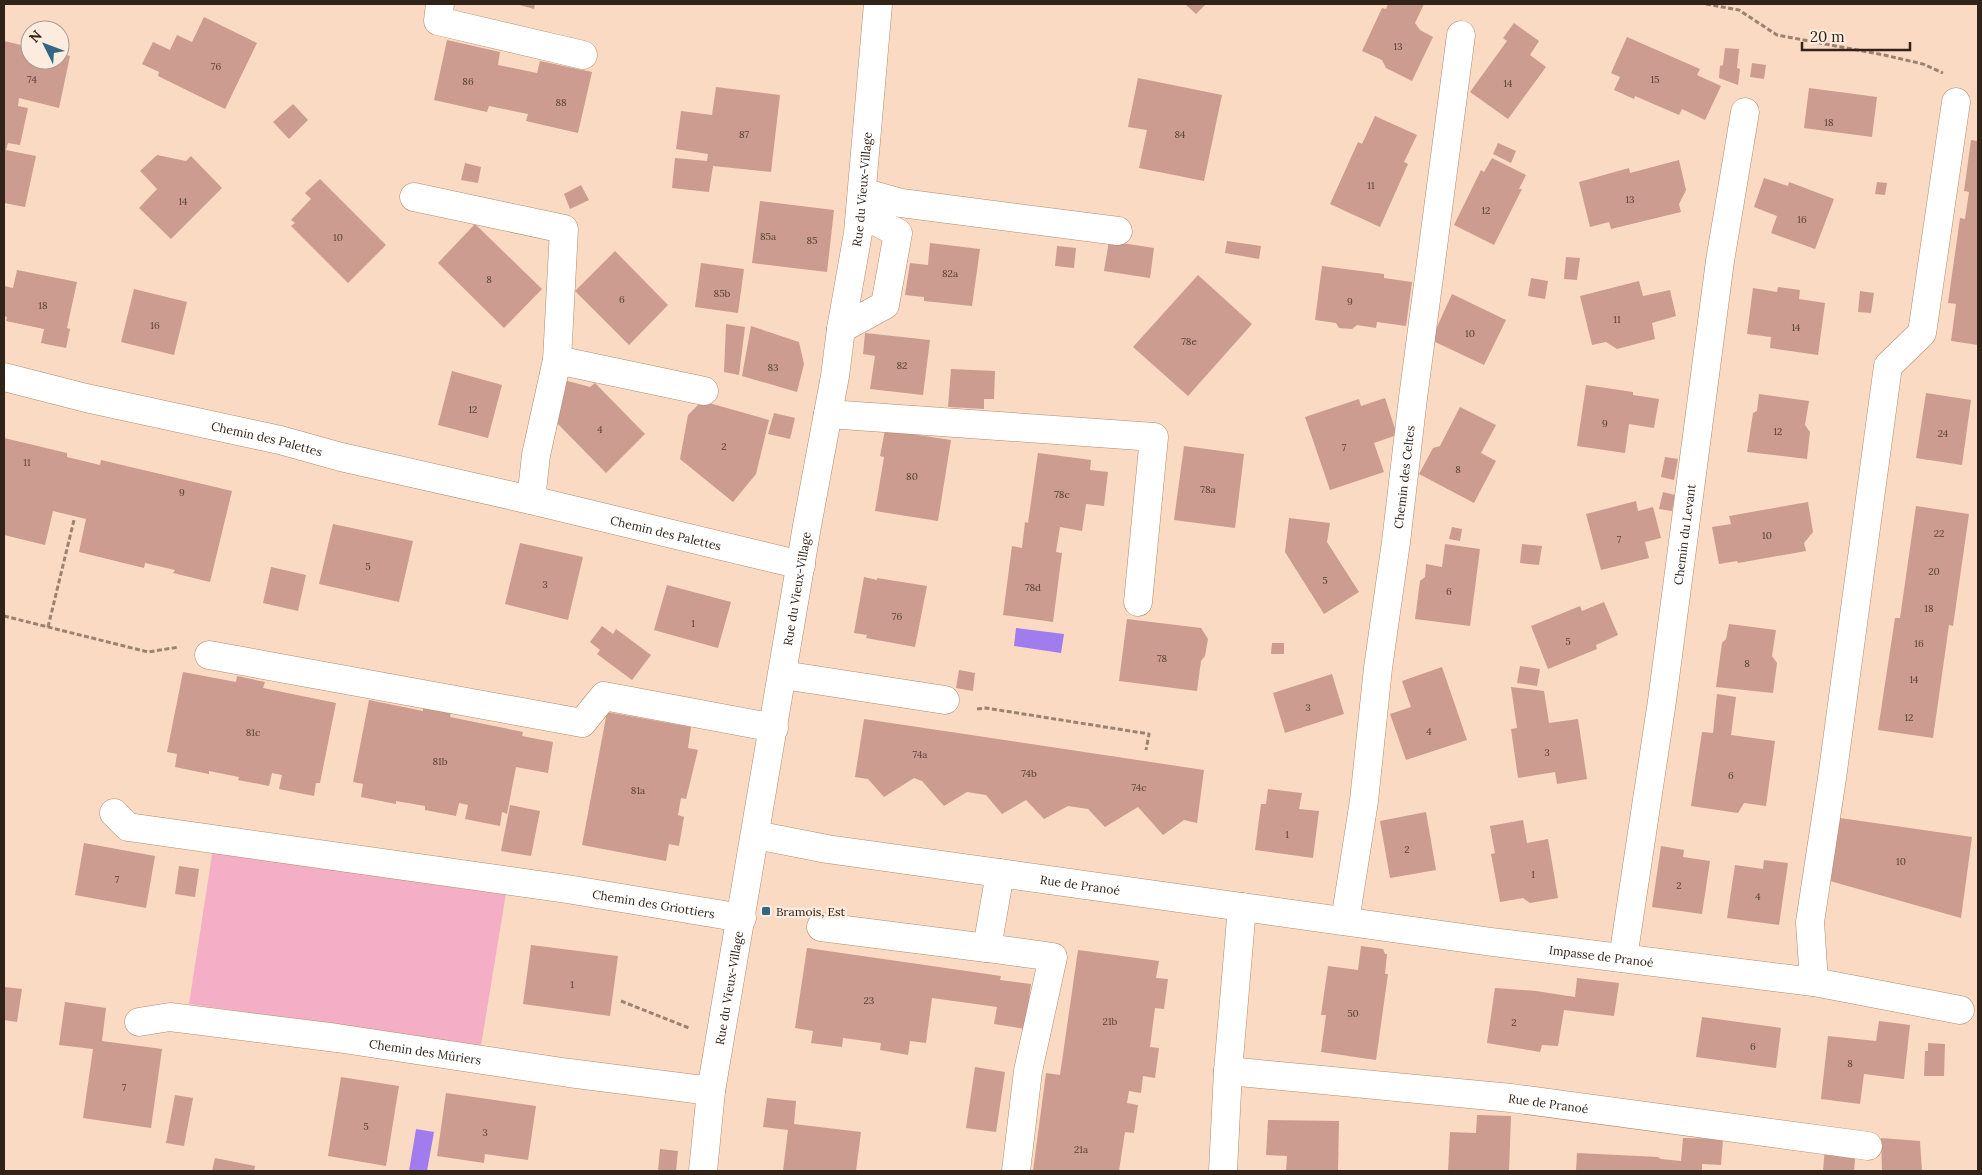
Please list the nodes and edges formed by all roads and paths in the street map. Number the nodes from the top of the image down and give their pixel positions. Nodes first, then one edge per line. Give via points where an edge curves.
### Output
1 (440, 4) edge
2 (878, 4) edge
3 (1706, 4) edge
4 (1461, 35) dead end
5 (582, 55) dead end
6 (1923, 64) dead end
7 (1956, 102) dead end
8 (1745, 112) dead end
9 (414, 197) dead end
10 (861, 202) junction
11 (1118, 230) dead end
12 (841, 329) junction
13 (557, 360) junction
14 (4, 377) edge
15 (704, 391) dead end
16 (828, 414) junction
17 (531, 500) junction
18 (74, 520) dead end
19 (801, 565) junction
20 (1138, 602) dead end
21 (4, 616) edge
22 (48, 627) junction
23 (210, 655) joint
24 (783, 675) junction
25 (957, 706) joint
26 (774, 728) junction
27 (1146, 750) dead end
28 (114, 813) dead end
29 (756, 835) junction
30 (1000, 873) junction
31 (1242, 907) junction
32 (742, 918) junction
33 (1344, 921) junction
34 (821, 928) dead end
35 (987, 948) junction
36 (1623, 958) junction
37 (1814, 982) junction
38 (621, 1001) dead end
39 (1960, 1010) dead end
40 (139, 1022) dead end
41 (720, 1040) junction
42 (1228, 1071) junction
43 (711, 1091) junction
44 (1868, 1146) dead end
45 (703, 1171) edge
46 (1016, 1171) edge
47 (1223, 1171) edge

1 - 5 street via 438,21
2 - 10 street, Rue du Vieux-Village
3 - 6 path via 1739,10 1777,35
4 - 33 street, Chemin des Celtes via 1378,668 1364,801
7 - 37 street via 1922,333 1888,366 1810,922
8 - 36 street, Chemin du Levant via 1720,261 1662,701
9 - 13 street via 564,229
10 - 11 street via 901,203
10 - 12 street, Rue du Vieux-Village
10 - 12 street via 898,233 885,305
12 - 16 street, Rue du Vieux-Village
13 - 15 street
13 - 17 street via 536,455
14 - 17 street, Chemin des Palettes
16 - 19 street, Rue du Vieux-Village
16 - 20 street via 1154,437
17 - 19 street, Chemin des Palettes
18 - 22 path
19 - 24 street, Rue du Vieux-Village
21 - 22 path
22 - 23 path via 148,652 197,644
23 - 26 street via 582,723 604,696
24 - 25 street
24 - 26 street, Rue du Vieux-Village
25 - 27 path via 1149,734
26 - 29 street, Rue du Vieux-Village
28 - 32 street, Chemin des Griottiers via 128,827 567,889
29 - 30 street, Rue de Pranoé via 827,849
29 - 32 street, Rue du Vieux-Village
30 - 31 street, Rue de Pranoé
30 - 35 street
31 - 33 street, Impasse de Pranoé
31 - 42 street
32 - 41 street, Rue du Vieux-Village
33 - 36 street, Impasse de Pranoé
34 - 35 street
35 - 46 street via 1053,957 1028,1071
36 - 37 street, Impasse de Pranoé
37 - 39 street, Impasse de Pranoé
38 - 41 path
40 - 43 street, Chemin des Mûriers via 170,1017
41 - 43 street, Rue du Vieux-Village
42 - 44 street, Rue de Pranoé via 1511,1098
42 - 47 street
43 - 45 street, Rue du Vieux-Village

